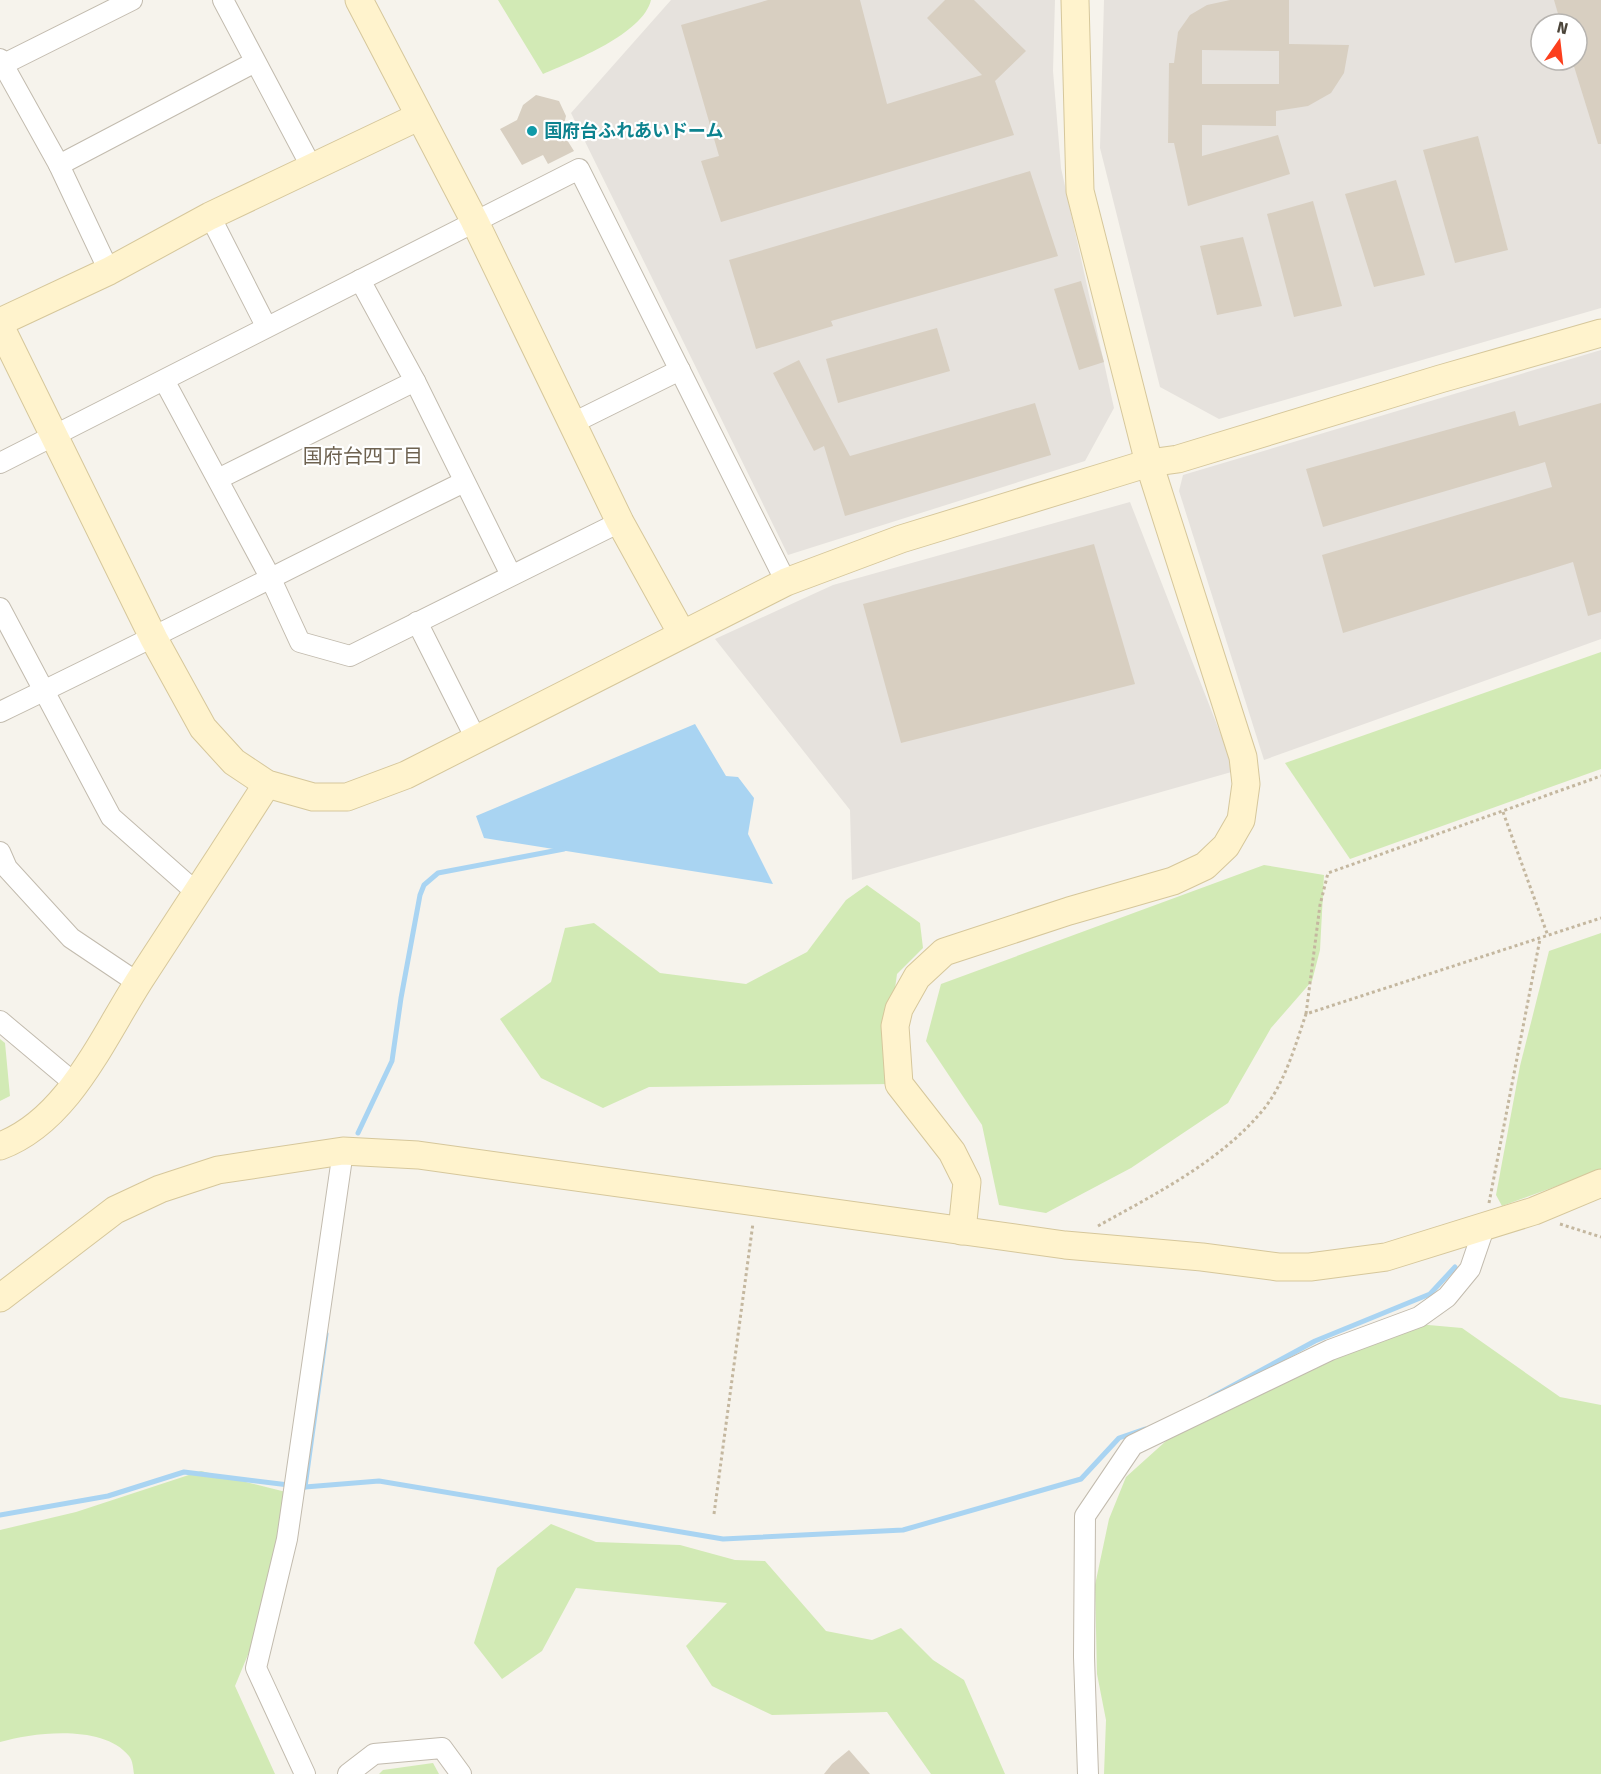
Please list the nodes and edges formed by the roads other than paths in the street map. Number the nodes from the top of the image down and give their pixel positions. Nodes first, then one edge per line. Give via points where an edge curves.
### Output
1 (132, 0) edge
2 (223, 0) edge
3 (359, 0) edge
4 (1075, 0) edge
5 (255, 62) junction
6 (1, 63) edge
7 (418, 117) junction
8 (59, 165) junction
9 (312, 168) junction
10 (210, 216) junction
11 (474, 220) junction
12 (109, 271) junction
13 (360, 280) junction
14 (0, 324) edge
15 (266, 326) junction
16 (1601, 333) edge
17 (680, 370) junction
18 (415, 381) junction
19 (165, 382) junction
20 (571, 424) junction
21 (53, 435) junction
22 (0, 463) edge
23 (1149, 463) junction
24 (218, 479) junction
25 (464, 482) junction
26 (620, 522) junction
27 (511, 575) junction
28 (270, 577) junction
29 (786, 582) junction
30 (0, 608) edge
31 (417, 622) junction
32 (682, 634) junction
33 (154, 639) junction
34 (43, 691) junction
35 (0, 712) edge
36 (476, 739) junction
37 (267, 784) junction
38 (0, 852) edge
39 (197, 893) junction
40 (138, 983) junction
41 (0, 1021) edge
42 (74, 1083) junction
43 (0, 1146) edge
44 (343, 1151) junction
45 (1601, 1183) edge
46 (1485, 1225) junction
47 (962, 1231) junction
48 (0, 1298) edge
49 (305, 1774) edge
50 (348, 1774) edge
51 (460, 1774) edge
52 (1089, 1774) edge

1 - 6 street
2 - 5 street
3 - 7 street
4 - 23 street via 1080,191
5 - 8 street
5 - 9 street
6 - 8 street
7 - 9 street
7 - 11 street
8 - 12 street
9 - 10 street
10 - 12 street
10 - 15 street
11 - 13 street
11 - 17 street via 579,169
11 - 20 street
12 - 14 street
13 - 15 street
13 - 18 street
14 - 21 street
15 - 19 street
16 - 23 street via 1178,459
17 - 20 street
17 - 29 street
18 - 24 street
18 - 25 street
19 - 21 street
19 - 24 street
20 - 26 street
21 - 22 street
21 - 33 street
23 - 29 street via 901,539
23 - 47 street via 1243,757 1246,784 1241,820 1226,846 1205,866 944,952 917,976 898,1009 895,1026 899,1084 952,1152 967,1182
24 - 28 street
25 - 27 street
25 - 28 street
26 - 27 street
26 - 32 street
27 - 31 street
28 - 31 street via 300,642 350,656
28 - 33 street
29 - 32 street
30 - 34 street
31 - 36 street
32 - 36 street
33 - 34 street
33 - 37 street via 204,728 234,762
34 - 35 street
34 - 39 street via 111,817
36 - 37 street via 406,775 347,796 313,797
37 - 39 street
38 - 40 street via 8,868 71,938
39 - 40 street
40 - 42 street via 95,1056
41 - 42 street
42 - 43 street via 49,1115 23,1138
44 - 47 street via 418,1155
44 - 48 street via 218,1170 160,1189 115,1210
44 - 49 street via 296,1486 256,1668
45 - 46 street via 1534,1211
46 - 47 street via 1386,1257 1310,1267 1065,1245
46 - 52 street via 1470,1269 1447,1297 1419,1317 1330,1350 1133,1444 1085,1516 1084,1657
50 - 51 street via 374,1754 442,1748

